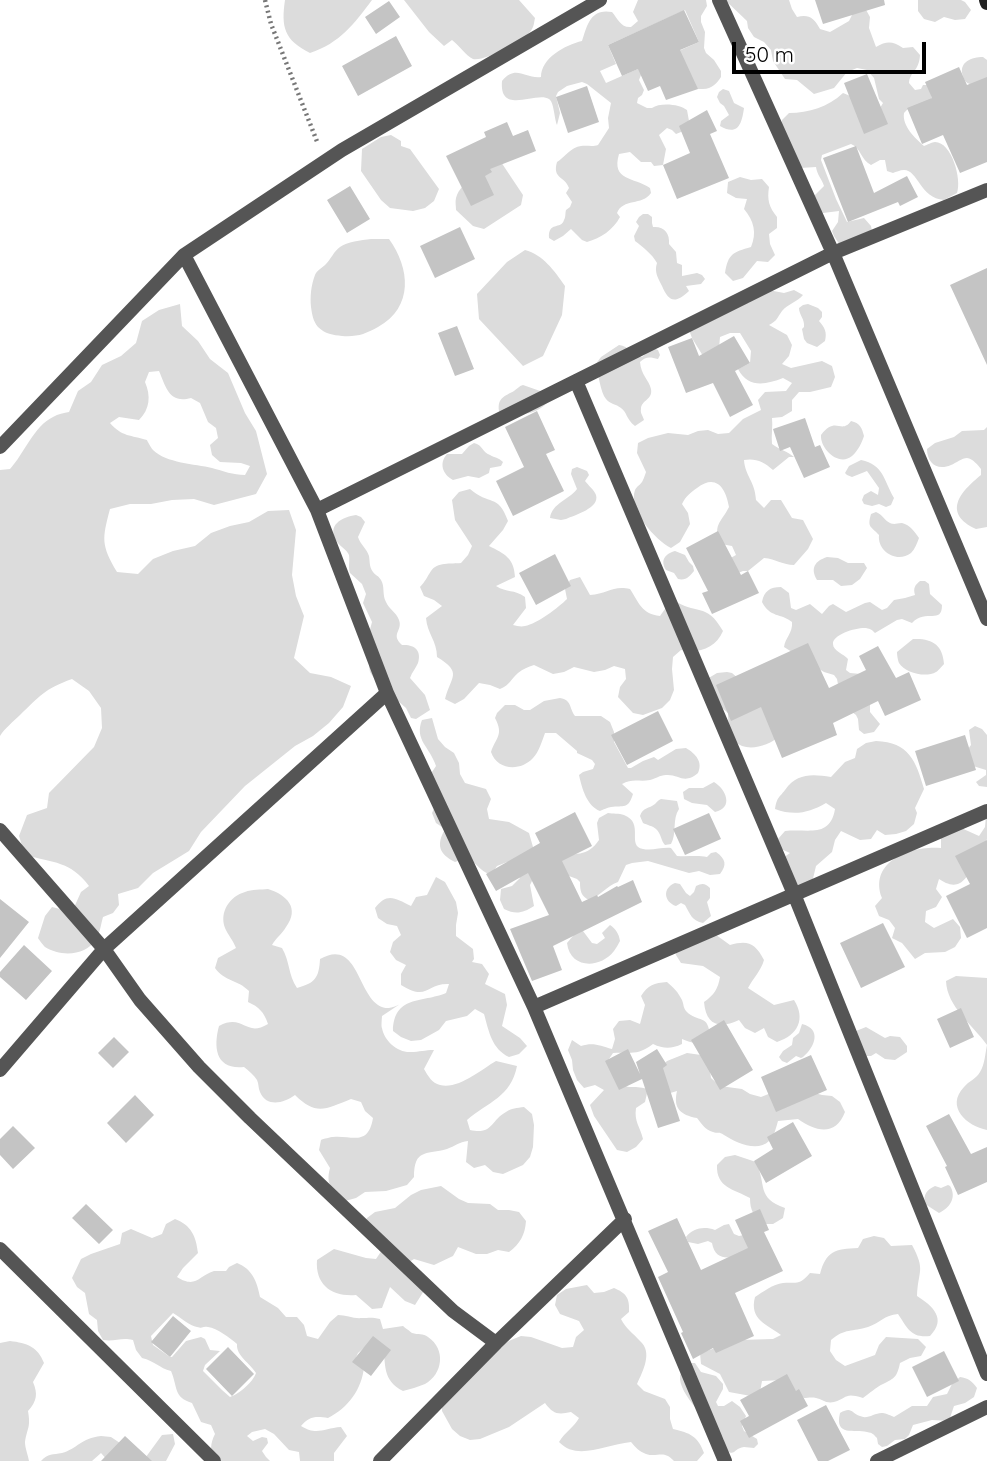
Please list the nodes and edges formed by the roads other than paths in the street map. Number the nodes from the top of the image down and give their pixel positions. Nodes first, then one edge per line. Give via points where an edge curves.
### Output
1 (600, 0) edge
2 (719, 0) edge
3 (987, 190) edge
4 (833, 253) junction
5 (184, 255) junction
6 (576, 381) junction
7 (0, 447) edge
8 (317, 509) junction
9 (987, 576) edge
10 (972, 583) junction
11 (987, 620) edge
12 (387, 693) junction
13 (987, 811) edge
14 (0, 830) edge
15 (794, 894) junction
16 (104, 949) junction
17 (534, 1007) junction
18 (0, 1070) edge
19 (625, 1219) junction
20 (0, 1249) edge
21 (496, 1343) junction
22 (987, 1374) edge
23 (987, 1408) edge
24 (214, 1461) edge
25 (380, 1461) edge
26 (725, 1461) edge
27 (877, 1461) edge

1 - 5 street via 342,150
2 - 4 street
3 - 4 street
4 - 6 street
4 - 10 street
5 - 7 street
5 - 8 street
6 - 8 street
6 - 15 street
8 - 12 street
9 - 10 street
10 - 11 street
12 - 16 street
12 - 17 street
13 - 15 street
14 - 16 street
15 - 17 street
15 - 22 street
16 - 18 street
16 - 21 street via 140,1000 199,1067 453,1311
17 - 19 street
19 - 21 street
19 - 26 street
20 - 24 street
21 - 25 street
23 - 27 street

